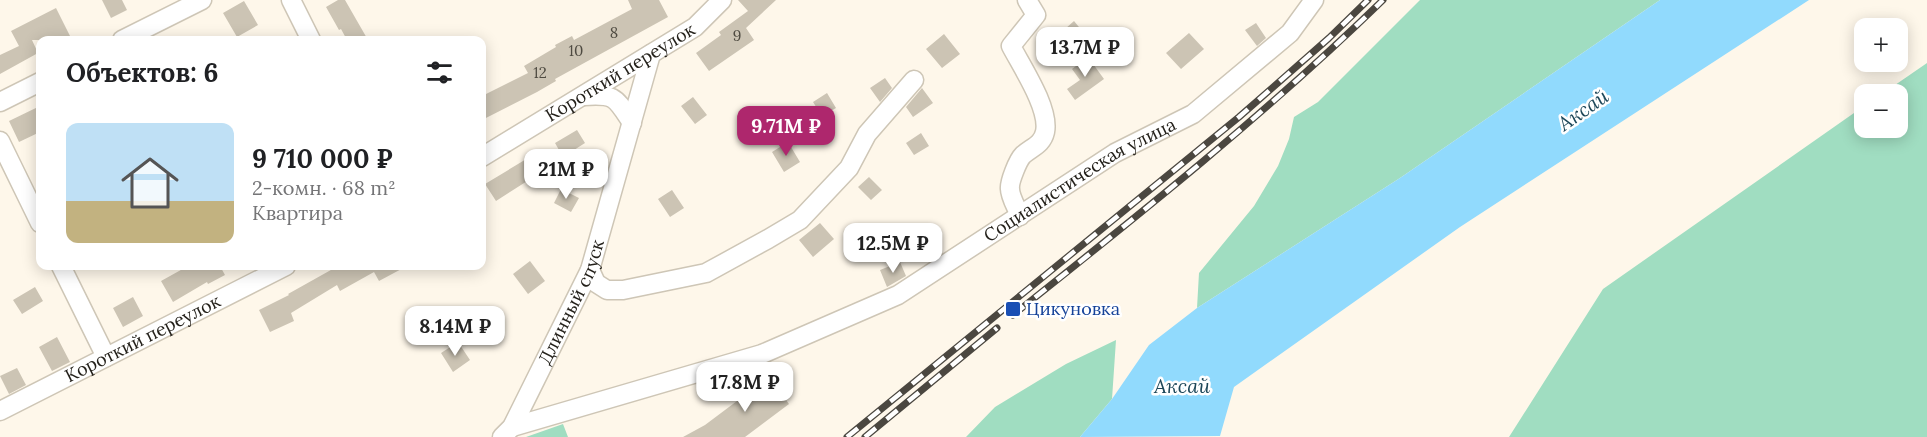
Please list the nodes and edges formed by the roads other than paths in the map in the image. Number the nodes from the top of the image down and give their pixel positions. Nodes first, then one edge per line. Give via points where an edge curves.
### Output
1 (202, 0) edge
2 (291, 0) edge
3 (722, 0) edge
4 (1027, 0) edge
5 (1314, 0) edge
6 (130, 36) edge
7 (309, 36) edge
8 (651, 54) junction
9 (914, 80) dead end
10 (36, 84) edge
11 (582, 96) junction
12 (0, 102) edge
13 (632, 123) junction
14 (0, 141) edge
15 (486, 155) edge
16 (36, 215) edge
17 (1020, 216) junction
18 (63, 270) edge
19 (277, 270) edge
20 (590, 270) junction
21 (106, 357) junction
22 (0, 411) edge
23 (507, 432) edge

1 - 6 street
2 - 7 street
3 - 8 street, Короткий переулок via 695,27
4 - 17 street via 1036,15 1011,46 1042,105 1046,131 1040,144 1018,161 1012,179 1010,189
5 - 17 street, Социалистическая улица via 1290,33 1193,114 1115,153
8 - 11 street, Короткий переулок
8 - 13 street, Длинный спуск
9 - 20 street via 867,134 849,168 800,220 768,239 706,273 623,290 607,290 596,283
10 - 12 street
11 - 13 street via 604,94 616,99
11 - 15 street, Короткий переулок
13 - 20 street, Длинный спуск
14 - 16 street
17 - 23 street, Социалистическая улица via 898,295 762,354
18 - 21 street
19 - 21 street, Короткий переулок
20 - 23 street, Длинный спуск
21 - 22 street, Короткий переулок

